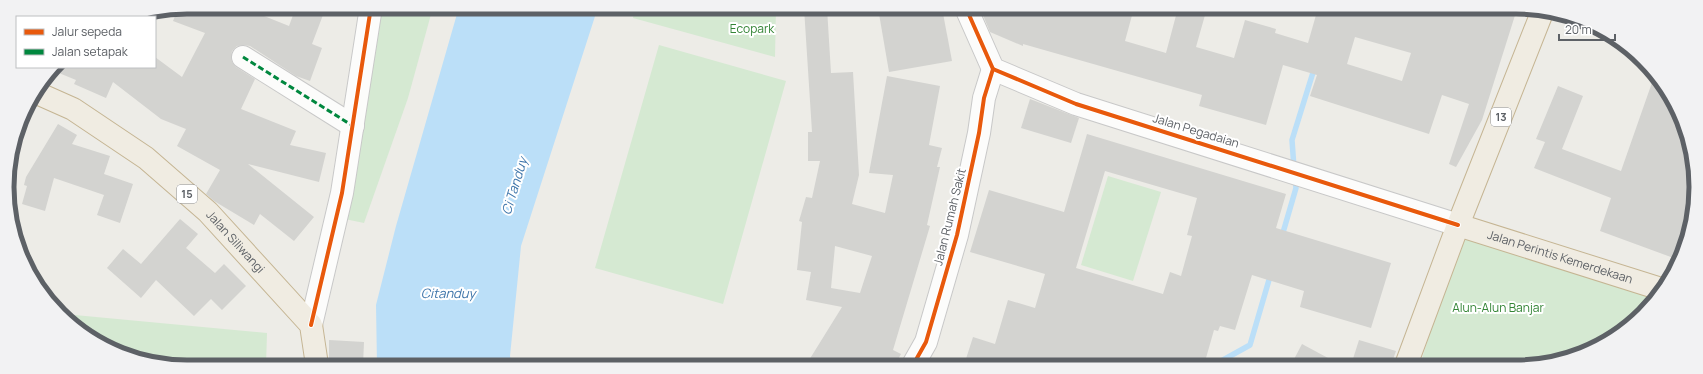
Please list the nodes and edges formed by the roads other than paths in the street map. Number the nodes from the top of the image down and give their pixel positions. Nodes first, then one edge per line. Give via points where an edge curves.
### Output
1 (370, 14) edge
2 (969, 14) edge
3 (1541, 15) edge
4 (243, 57) dead end
5 (993, 69) junction
6 (41, 94) edge
7 (353, 126) junction
8 (1458, 224) junction
9 (1656, 288) edge
10 (311, 325) junction
11 (316, 360) edge
12 (916, 360) edge
13 (1408, 360) edge

1 - 7 street
2 - 5 street
3 - 8 highway, 13
4 - 7 street
5 - 8 street, Jalan Pegadaian via 1076,104
5 - 12 street, Jalan Rumah Sakit via 984,98 957,235 926,342
6 - 10 highway, Jalan Siliwangi / 15 via 73,109 146,158 208,212
7 - 10 street via 342,193
8 - 9 highway, Jalan Perintis Kemerdekaan
8 - 13 highway, 13
10 - 11 highway

